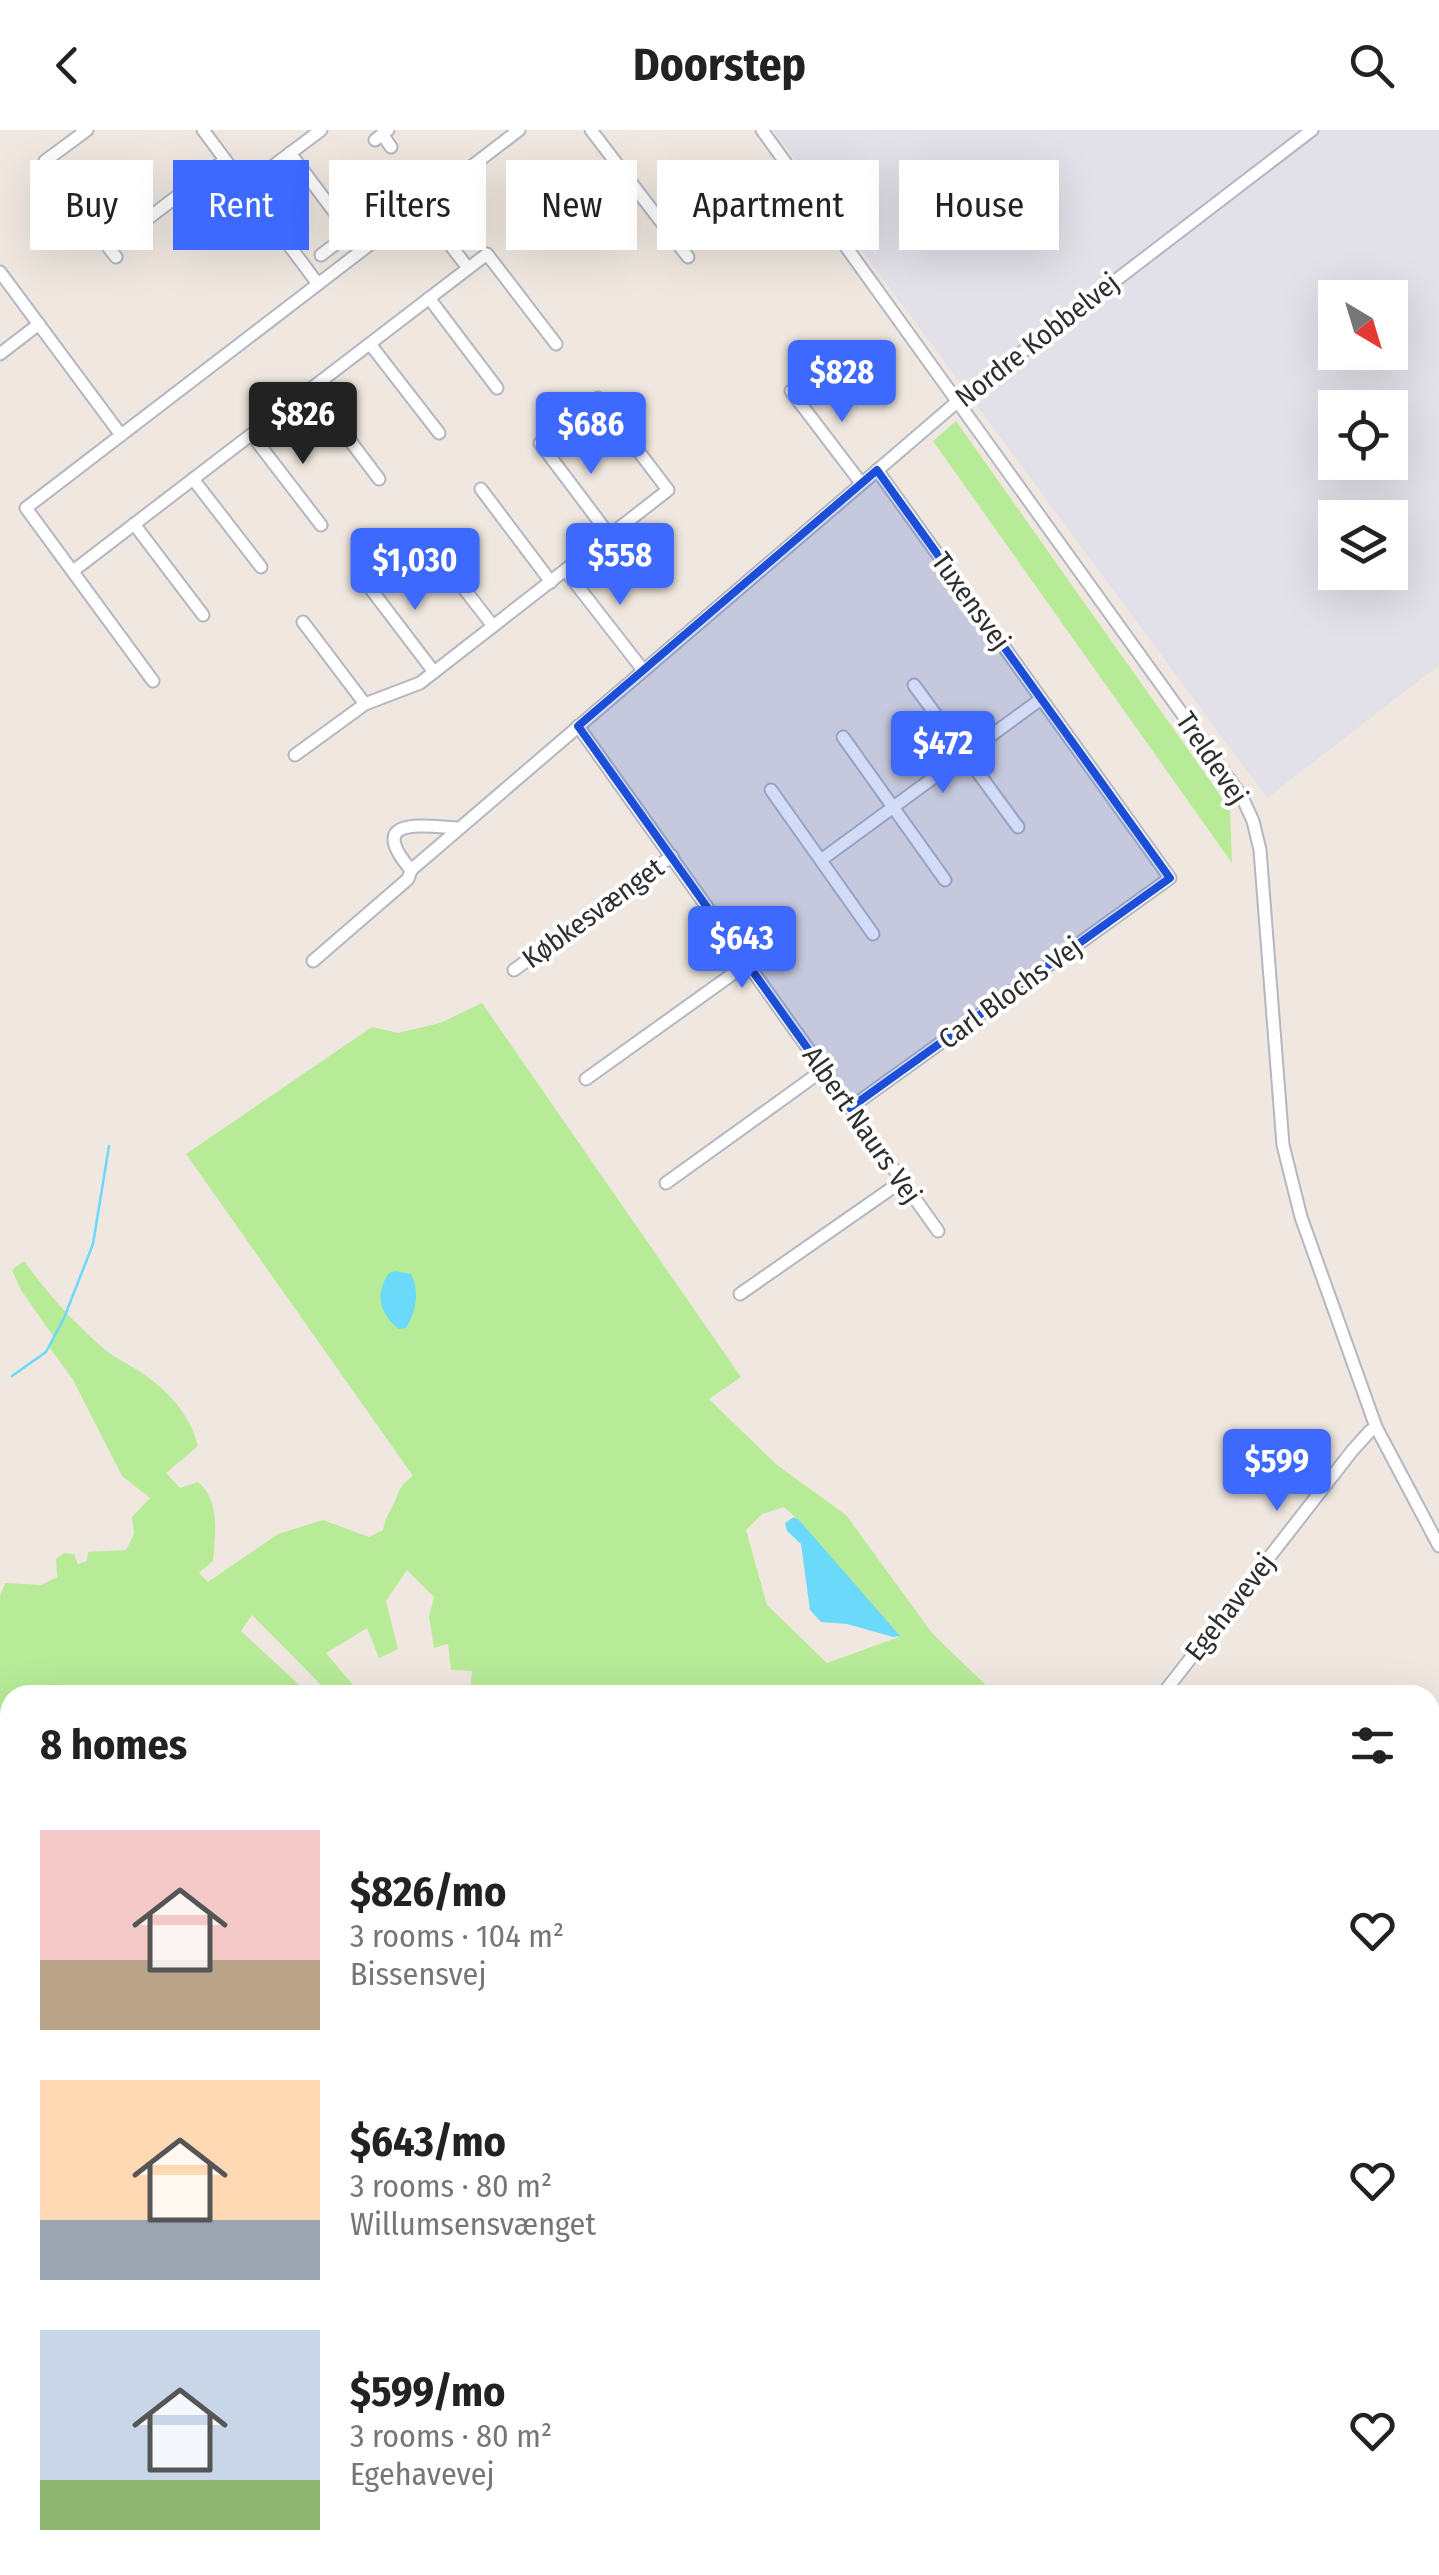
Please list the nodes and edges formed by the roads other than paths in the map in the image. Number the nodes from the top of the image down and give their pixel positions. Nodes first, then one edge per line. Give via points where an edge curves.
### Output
1 (87, 130) edge
2 (203, 130) edge
3 (321, 130) edge
4 (518, 130) edge
5 (591, 130) edge
6 (762, 130) edge
7 (1312, 130) edge
8 (382, 135) edge
9 (391, 147) dead end
10 (290, 153) junction
11 (48, 160) edge
12 (225, 160) edge
13 (280, 160) edge
14 (479, 160) edge
15 (173, 199) edge
16 (293, 250) edge
17 (362, 250) edge
18 (454, 250) edge
19 (321, 255) dead end
20 (116, 257) dead end
21 (688, 257) dead end
22 (468, 268) junction
23 (0, 272) edge
24 (318, 284) junction
25 (429, 298) junction
26 (39, 324) junction
27 (548, 340) dead end
28 (370, 344) junction
29 (0, 354) edge
30 (497, 388) dead end
31 (311, 389) junction
32 (791, 391) dead end
33 (598, 398) dead end
34 (957, 402) junction
35 (439, 433) dead end
36 (122, 435) junction
37 (252, 435) junction
38 (540, 443) dead end
39 (876, 470) junction
40 (193, 479) junction
41 (379, 479) dead end
42 (861, 482) junction
43 (482, 489) dead end
44 (134, 524) junction
45 (321, 525) dead end
46 (423, 536) dead end
47 (610, 536) junction
48 (261, 567) dead end
49 (74, 571) junction
50 (566, 571) junction
51 (364, 580) dead end
52 (551, 582) junction
53 (203, 615) dead end
54 (303, 622) dead end
55 (492, 626) junction
56 (312, 634) junction
57 (301, 643) dead end
58 (643, 670) junction
59 (434, 672) junction
60 (153, 680) dead end
61 (914, 685) dead end
62 (1041, 699) junction
63 (365, 704) junction
64 (578, 726) junction
65 (843, 737) dead end
66 (965, 754) junction
67 (295, 756) dead end
68 (771, 790) dead end
69 (892, 808) junction
70 (1018, 827) dead end
71 (459, 828) junction
72 (672, 856) junction
73 (822, 860) junction
74 (410, 870) junction
75 (1170, 878) joint
76 (946, 880) dead end
77 (874, 934) dead end
78 (313, 961) dead end
79 (748, 963) junction
80 (514, 970) dead end
81 (824, 1070) junction
82 (586, 1079) dead end
83 (850, 1108) junction
84 (902, 1181) junction
85 (666, 1183) dead end
86 (938, 1231) dead end
87 (740, 1294) dead end
88 (1376, 1428) junction
89 (1439, 1546) edge
90 (1170, 1685) edge

1 - 11 street
2 - 12 street
3 - 10 street
4 - 14 street
5 - 21 street
6 - 34 street, Treldevej
7 - 34 street, Nordre Kobbelvej
8 - 9 street
10 - 13 street
10 - 19 street via 354,230
15 - 20 street via 109,248
16 - 24 street
17 - 24 street
18 - 22 street
22 - 25 street
22 - 27 street via 487,254
23 - 26 street
24 - 36 street
25 - 28 street
25 - 30 street
26 - 29 street
26 - 36 street
28 - 31 street
28 - 35 street
31 - 37 street
31 - 41 street
32 - 42 street
33 - 47 street via 668,490
34 - 39 street, Nordre Kobbelvej
34 - 88 street, Treldevej via 1224,771 1252,821 1266,911 1283,1145 1301,1217
36 - 49 street via 26,508
37 - 40 street
37 - 45 street
38 - 47 street
39 - 42 street, Nordre Kobbelvej
39 - 62 street, Tuxensvej
40 - 44 street
40 - 48 street
42 - 58 street, Nordre Kobbelvej
43 - 52 street
44 - 49 street
44 - 53 street
46 - 55 street
47 - 50 street
49 - 60 street
50 - 52 street
50 - 58 street
51 - 59 street
52 - 55 street
54 - 56 street
55 - 59 street
56 - 57 street
56 - 63 street
58 - 64 street, Nordre Kobbelvej
59 - 63 street
61 - 66 street
62 - 66 street
62 - 75 street, Tuxensvej
63 - 67 street
64 - 71 street, Nordre Kobbelvej
64 - 72 street, Albert Naurs Vej
65 - 69 street
66 - 69 street
66 - 70 street
68 - 73 street
69 - 73 street
69 - 76 street
71 - 74 street, Nordre Kobbelvej
71 - 74 street via 402,829 394,848
72 - 79 street, Albert Naurs Vej
72 - 80 street, Købkesvænget
73 - 77 street
74 - 78 street, Nordre Kobbelvej via 408,879
75 - 83 street, Carl Blochs Vej
79 - 81 street, Albert Naurs Vej
79 - 82 street
81 - 83 street, Albert Naurs Vej
81 - 85 street
83 - 84 street, Albert Naurs Vej
84 - 86 street, Albert Naurs Vej
84 - 87 street
88 - 89 street, Treldevej
88 - 90 street, Egehavevej

